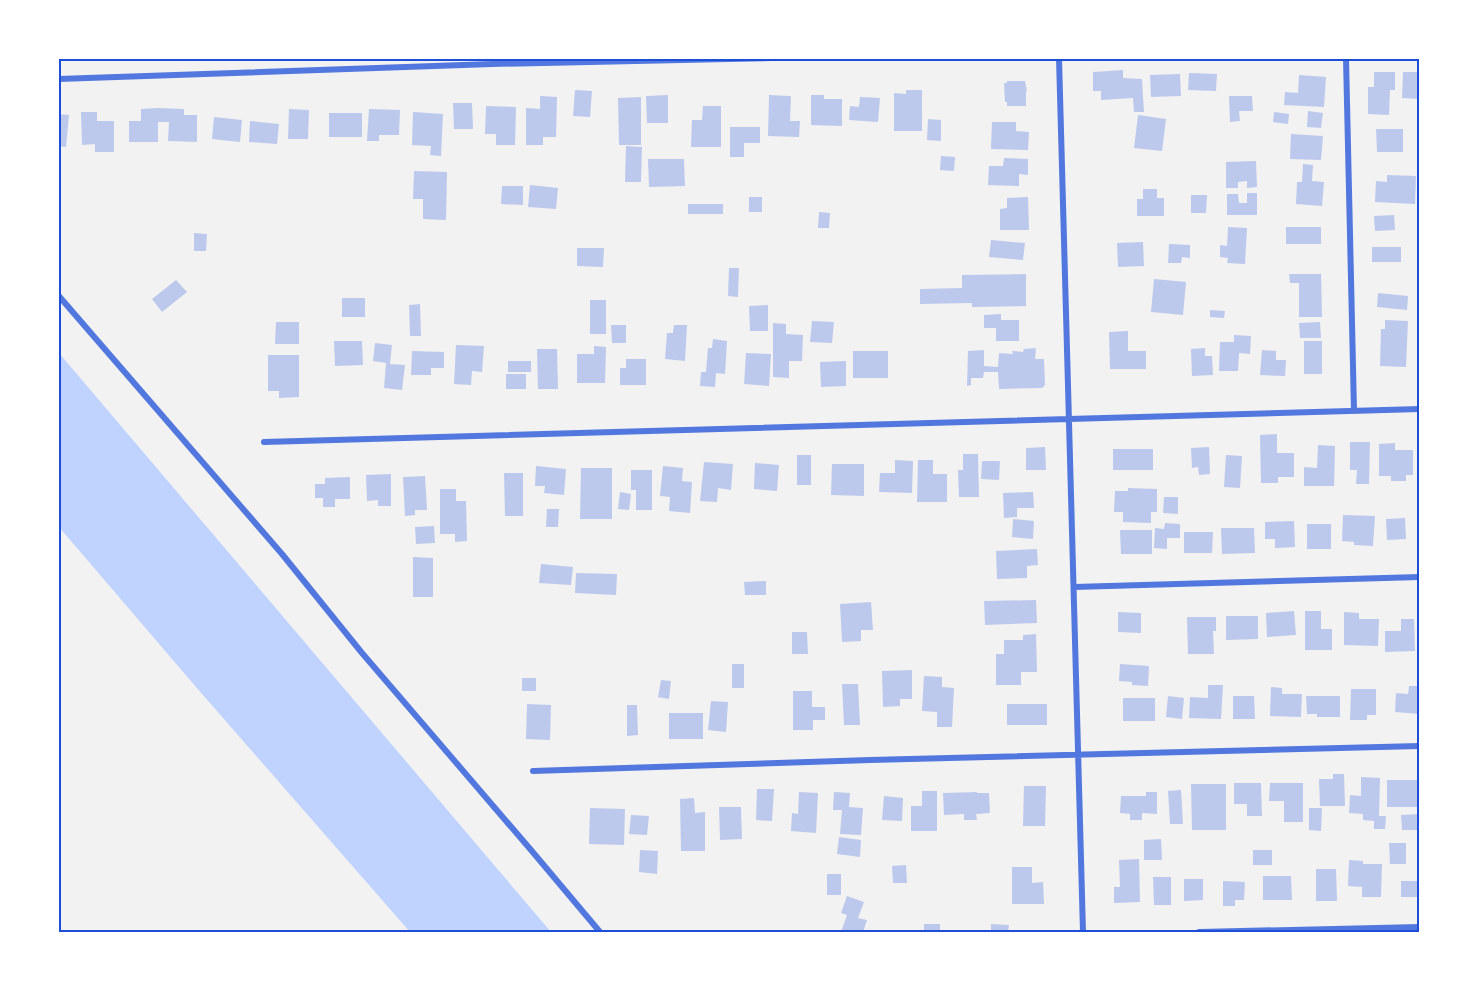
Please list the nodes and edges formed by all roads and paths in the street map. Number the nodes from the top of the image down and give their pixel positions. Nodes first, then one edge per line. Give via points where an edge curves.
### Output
1 (772, 58) edge
2 (1059, 58) edge
3 (1346, 58) edge
4 (58, 79) edge
5 (58, 295) edge
6 (1419, 409) edge
7 (1354, 411) junction
8 (1070, 419) junction
9 (264, 442) dead end
10 (1419, 577) edge
11 (1074, 587) junction
12 (1419, 746) edge
13 (1079, 756) junction
14 (533, 771) dead end
15 (1419, 927) edge
16 (600, 933) edge
17 (1083, 933) edge
18 (1199, 933) edge

1 - 4 street
2 - 8 street
3 - 7 street
5 - 16 street via 282,554
6 - 7 street
7 - 8 street
8 - 9 street
8 - 11 street
10 - 11 street
11 - 13 street
12 - 13 street
13 - 14 street
13 - 17 street
15 - 18 street

